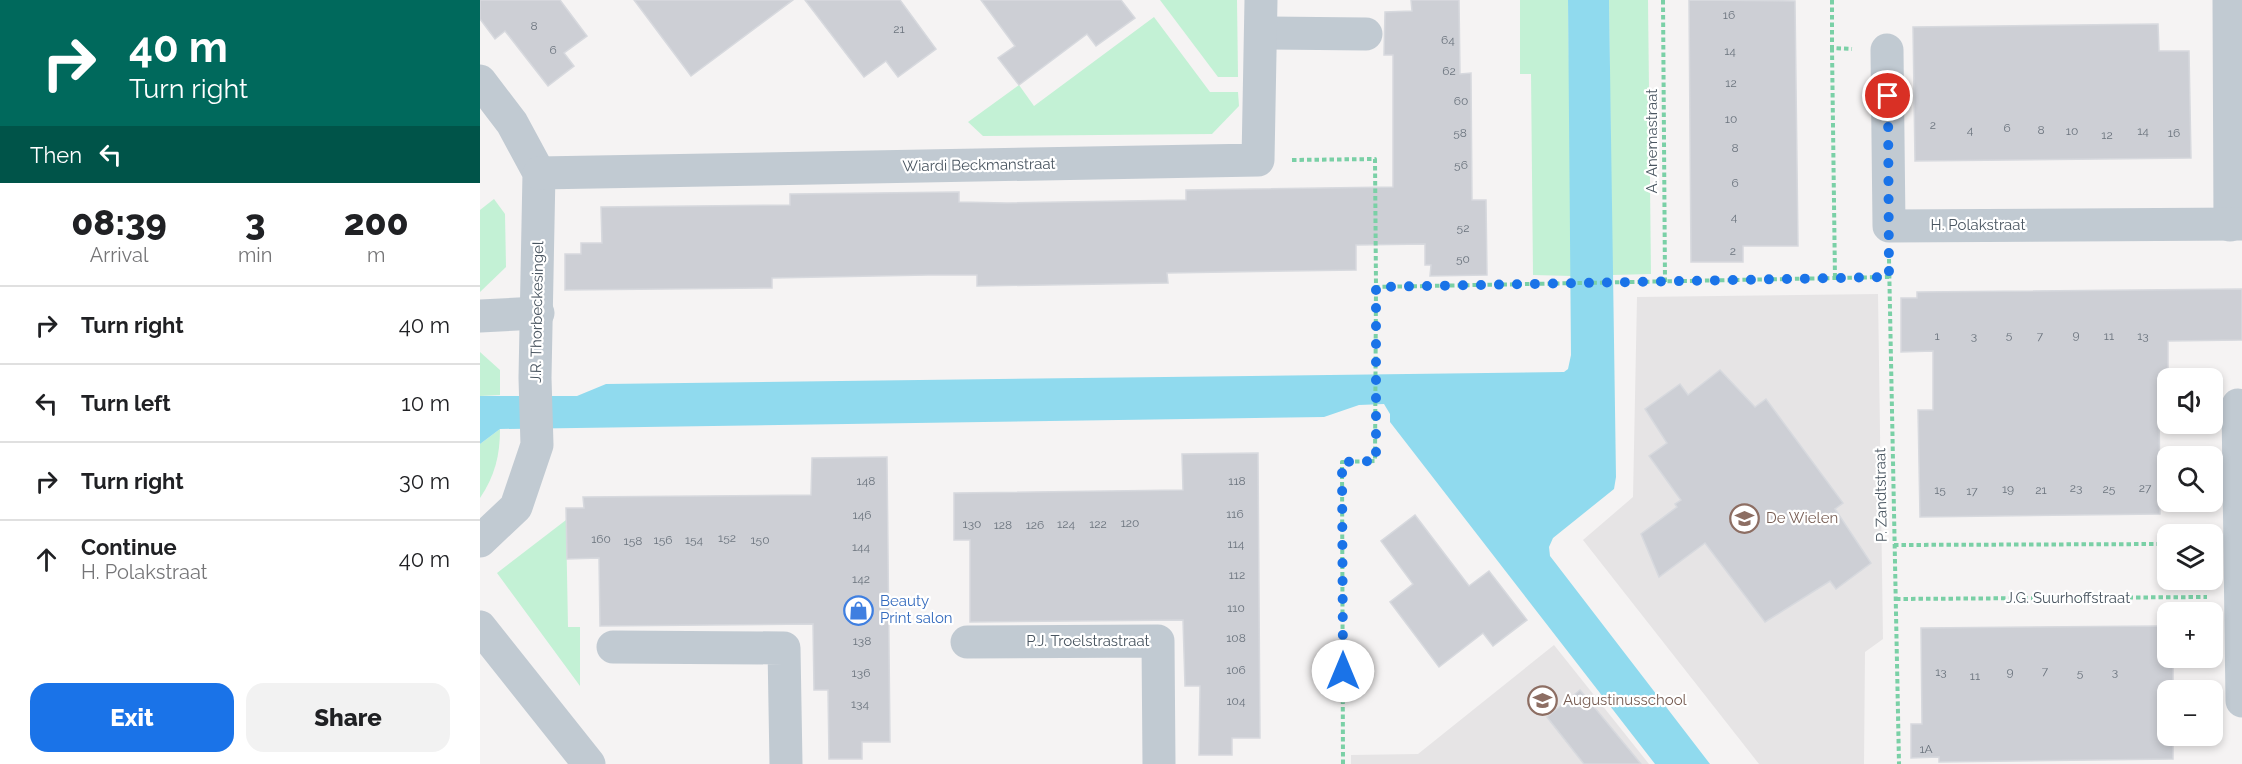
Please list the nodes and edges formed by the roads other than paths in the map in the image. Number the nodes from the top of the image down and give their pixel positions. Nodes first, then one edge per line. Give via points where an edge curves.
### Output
1 (1261, 0) edge
2 (2229, 0) edge
3 (1261, 33) junction
4 (1366, 34) dead end
5 (1887, 50) road end
6 (480, 81) edge
7 (539, 173) junction
8 (2236, 225) edge
9 (538, 313) junction
10 (480, 316) edge
11 (2238, 405) dead end
12 (480, 541) edge
13 (2241, 597) edge
14 (480, 627) edge
15 (967, 642) dead end
16 (613, 647) dead end
17 (2242, 700) edge
18 (589, 764) edge
19 (786, 764) edge
20 (1159, 764) edge

1 - 3 street
2 - 8 street
3 - 4 street
3 - 7 street, Wiardi Beckmanstraat via 1258,160
5 - 8 street, H. Polakstraat via 1889,226
6 - 7 street, J.R. Thorbeckesingel via 512,123
7 - 9 street, J.R. Thorbeckesingel
9 - 10 street
9 - 12 street, J.R. Thorbeckesingel via 537,445 516,507
11 - 13 street
13 - 17 street
14 - 18 street
15 - 20 street, P.J. Troelstrastraat via 1158,640
16 - 19 street via 784,648

